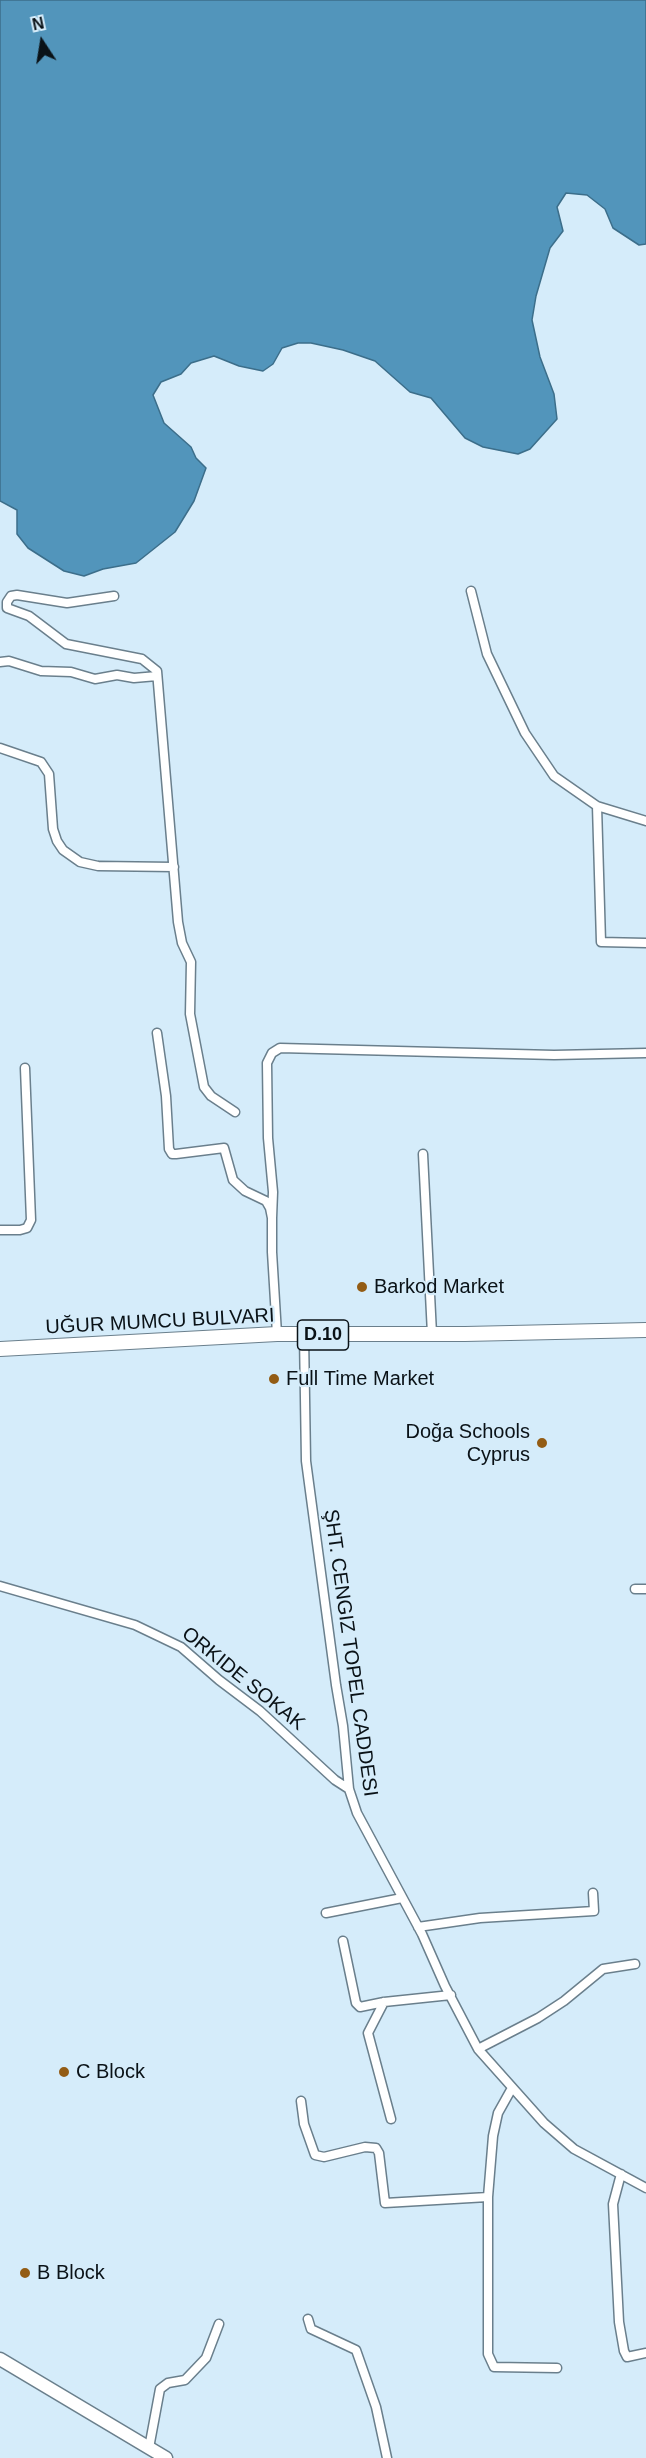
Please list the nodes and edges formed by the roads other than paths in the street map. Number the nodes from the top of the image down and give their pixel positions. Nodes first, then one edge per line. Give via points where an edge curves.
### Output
1 (471, 591) dead end
2 (114, 596) dead end
3 (0, 662) edge
4 (157, 676) junction
5 (0, 748) edge
6 (597, 806) junction
7 (646, 821) edge
8 (174, 867) junction
9 (646, 943) edge
10 (157, 1033) dead end
11 (646, 1053) edge
12 (26, 1068) dead end
13 (235, 1112) dead end
14 (423, 1154) dead end
15 (272, 1218) junction
16 (0, 1230) edge
17 (646, 1330) edge
18 (277, 1334) junction
19 (432, 1334) junction
20 (304, 1335) junction
21 (0, 1349) edge
22 (0, 1586) edge
23 (636, 1589) dead end
24 (646, 1589) edge
25 (349, 1790) junction
26 (593, 1893) dead end
27 (402, 1898) junction
28 (326, 1913) dead end
29 (418, 1927) junction
30 (343, 1941) dead end
31 (636, 1964) dead end
32 (451, 1995) junction
33 (384, 2002) junction
34 (478, 2049) junction
35 (512, 2088) junction
36 (301, 2101) dead end
37 (391, 2119) dead end
38 (621, 2174) junction
39 (646, 2188) edge
40 (488, 2197) junction
41 (308, 2319) dead end
42 (219, 2324) dead end
43 (646, 2353) edge
44 (0, 2359) edge
45 (557, 2368) dead end
46 (149, 2448) junction
47 (166, 2458) edge
48 (387, 2458) edge

1 - 6 street via 487,654 525,733 554,776
2 - 4 street via 67,603 17,595 11,596 7,608 29,616 66,644 142,659
3 - 4 street via 95,679
4 - 8 street
5 - 8 street via 41,762 49,774 57,841 80,862 98,866
6 - 7 street
6 - 9 street via 601,942
8 - 13 street via 178,922 191,962 190,1014 204,1087
10 - 15 street via 172,1154 224,1148 233,1180 266,1202
11 - 15 street via 554,1055 280,1048 267,1063
12 - 16 street via 31,1220 27,1228
14 - 19 street
15 - 18 street
17 - 19 main road, D.10
18 - 20 main road, D.10
18 - 21 main road, D.10
19 - 20 main road, D.10
20 - 25 street, ŞHT. CENGIZ TOPEL CADDESI via 306,1461 344,1726
22 - 25 street, ORKIDE SOKAK via 135,1625 181,1647
23 - 24 street
25 - 27 street, ŞHT. CENGIZ TOPEL CADDESI
26 - 29 street via 594,1911 480,1918
27 - 28 street
27 - 29 street, ŞHT. CENGIZ TOPEL CADDESI
29 - 32 street, ŞHT. CENGIZ TOPEL CADDESI
30 - 33 street via 356,2003 360,2007
31 - 34 street via 603,1969 547,2012
32 - 33 street
32 - 34 street, ŞHT. CENGIZ TOPEL CADDESI
33 - 37 street via 368,2033
34 - 35 street, ŞHT. CENGIZ TOPEL CADDESI
35 - 38 street, ŞHT. CENGIZ TOPEL CADDESI via 574,2149
35 - 40 street via 498,2112
36 - 40 street via 315,2155 324,2157 376,2148 385,2203
38 - 39 street, ŞHT. CENGIZ TOPEL CADDESI
38 - 43 street via 613,2204 619,2322 627,2357
40 - 45 street via 490,2362 494,2367
41 - 48 street via 311,2329 356,2350 376,2408
42 - 46 street via 206,2358 185,2380 160,2389
44 - 46 street
46 - 47 street

